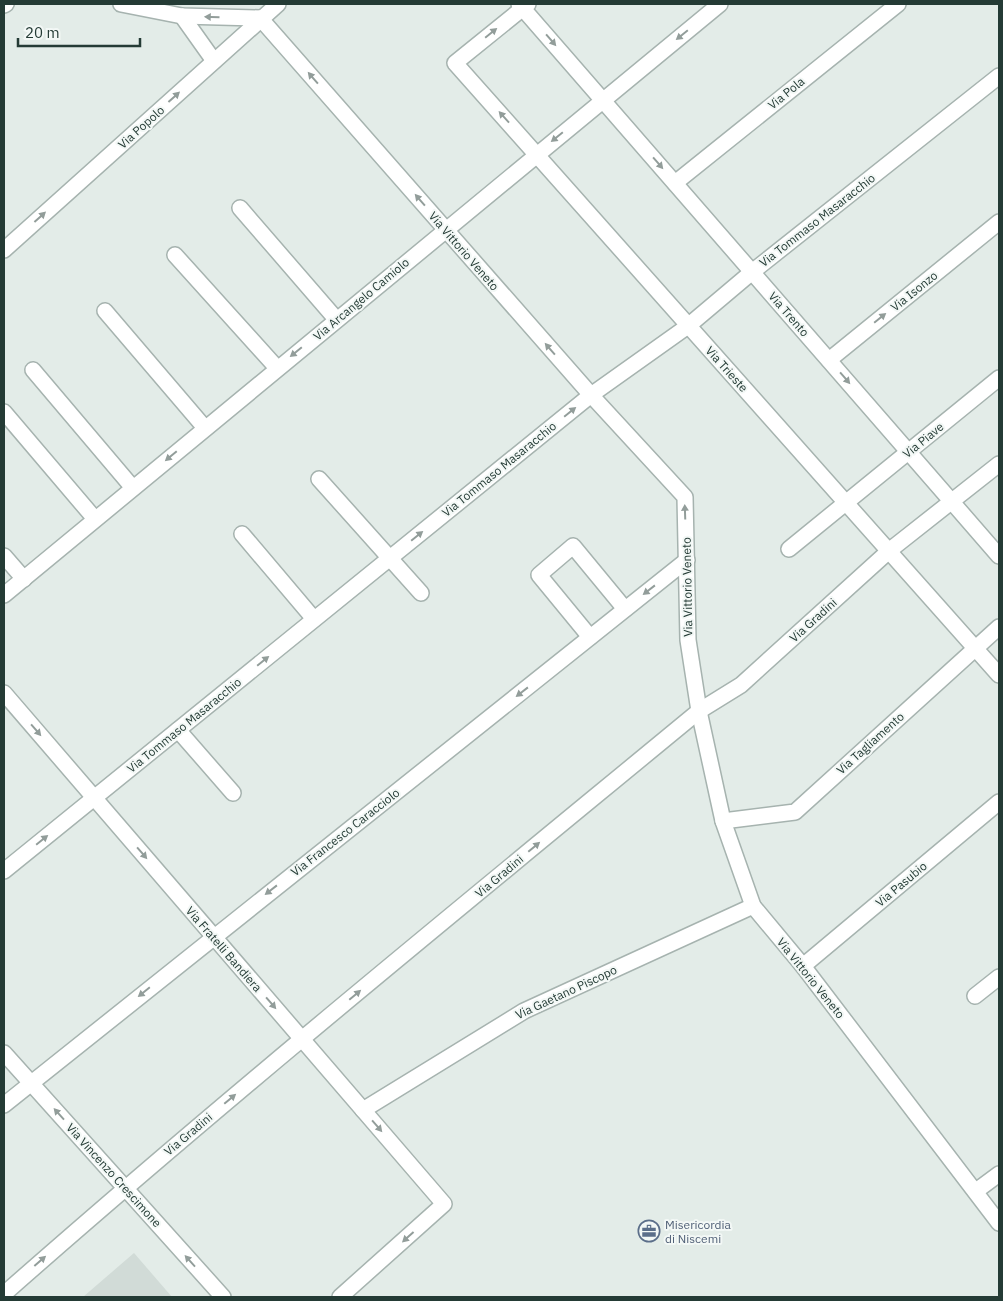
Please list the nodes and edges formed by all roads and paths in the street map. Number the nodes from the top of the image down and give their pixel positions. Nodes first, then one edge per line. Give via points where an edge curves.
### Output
1 (121, 4) edge
2 (278, 4) edge
3 (720, 4) edge
4 (898, 4) edge
5 (523, 5) edge
6 (182, 16) junction
7 (260, 18) junction
8 (214, 61) junction
9 (999, 76) edge
10 (603, 100) junction
11 (536, 154) junction
12 (675, 183) junction
13 (240, 208) dead end
14 (999, 222) edge
15 (445, 229) junction
16 (4, 250) edge
17 (175, 256) dead end
18 (752, 272) junction
19 (105, 311) dead end
20 (336, 319) junction
21 (688, 326) junction
22 (829, 360) junction
23 (277, 368) junction
24 (33, 370) dead end
25 (999, 378) edge
26 (590, 395) junction
27 (4, 412) edge
28 (205, 428) junction
29 (908, 452) junction
30 (999, 464) edge
31 (319, 480) dead end
32 (133, 488) junction
33 (846, 502) junction
34 (952, 502) junction
35 (96, 519) junction
36 (242, 534) dead end
37 (789, 549) dead end
38 (890, 550) junction
39 (4, 556) edge
40 (999, 556) edge
41 (390, 558) junction
42 (687, 560) junction
43 (24, 579) junction
44 (421, 593) dead end
45 (4, 595) edge
46 (625, 609) junction
47 (314, 619) junction
48 (999, 627) edge
49 (590, 637) junction
50 (974, 648) junction
51 (999, 675) edge
52 (4, 693) edge
53 (699, 711) junction
54 (178, 730) junction
55 (233, 793) dead end
56 (94, 798) junction
57 (999, 802) edge
58 (723, 822) junction
59 (4, 871) edge
60 (753, 906) junction
61 (213, 936) junction
62 (803, 966) junction
63 (999, 977) edge
64 (976, 996) dead end
65 (302, 1039) junction
66 (4, 1053) edge
67 (31, 1083) junction
68 (4, 1105) edge
69 (363, 1110) junction
70 (999, 1174) edge
71 (125, 1187) junction
72 (976, 1191) junction
73 (999, 1223) edge
74 (4, 1294) edge
75 (223, 1297) edge
76 (340, 1297) edge

1 - 6 street
2 - 7 street, Via Popolo
3 -> 10 street, Via Arcangelo Camiolo
4 - 12 street, Via Pola
5 -> 10 street, Via Trento
11 -> 5 street, Via Trieste via 455,63
7 -> 6 street
6 - 8 street
7 - 8 street, Via Popolo
15 -> 7 street, Via Vittorio Veneto
16 -> 8 street, Via Popolo
9 - 18 street, Via Tommaso Masaracchio
10 -> 11 street, Via Arcangelo Camiolo
10 -> 12 street, Via Trento
11 - 15 street, Via Arcangelo Camiolo
11 - 21 street, Via Trieste
12 - 18 street, Via Trento
13 - 20 street
22 -> 14 street, Via Isonzo
15 - 20 street, Via Arcangelo Camiolo
26 -> 15 street, Via Vittorio Veneto
17 - 23 street
18 - 21 street, Via Tommaso Masaracchio
18 - 22 street, Via Trento
19 - 28 street
20 -> 23 street, Via Arcangelo Camiolo
21 - 26 street, Via Tommaso Masaracchio
21 - 33 street, Via Trieste
22 -> 29 street, Via Trento
23 - 28 street, Via Arcangelo Camiolo
24 - 32 street
25 - 29 street, Via Piave
41 -> 26 street, Via Tommaso Masaracchio
42 -> 26 street, Via Vittorio Veneto via 685,497
27 - 35 street
28 -> 32 street, Via Arcangelo Camiolo
29 - 33 street, Via Piave
29 - 34 street, Via Trento
30 - 34 street, Via Gradini
31 - 41 street
32 - 35 street, Via Arcangelo Camiolo
33 - 37 street, Via Piave
33 - 38 street, Via Trieste
34 - 38 street, Via Gradini
34 - 40 street, Via Trento
35 - 43 street, Via Arcangelo Camiolo
36 - 47 street
38 - 50 street, Via Trieste
38 - 53 street, Via Gradini via 741,685
39 - 43 street
41 - 44 street
41 - 47 street, Via Tommaso Masaracchio
42 -> 46 street, Via Francesco Caracciolo
42 - 53 street, Via Vittorio Veneto via 688,640
43 - 45 street, Via Arcangelo Camiolo
46 - 49 street, Via Francesco Caracciolo
46 - 49 street via 573,546 539,575
54 -> 47 street, Via Tommaso Masaracchio
48 - 50 street, Via Tagliamento
49 -> 61 street, Via Francesco Caracciolo
50 - 51 street, Via Trieste
50 - 58 street, Via Tagliamento via 795,812
52 -> 56 street, Via Fratelli Bandiera
53 - 58 street, Via Vittorio Veneto
65 -> 53 street, Via Gradini
54 - 55 street
54 - 56 street, Via Tommaso Masaracchio
59 -> 56 street, Via Tommaso Masaracchio
56 -> 61 street, Via Fratelli Bandiera
57 - 62 street, Via Pasubio
58 - 60 street, Via Vittorio Veneto
60 - 62 street, Via Vittorio Veneto
60 - 69 street, Via Gaetano Piscopo via 524,1010
61 -> 65 street, Via Fratelli Bandiera
61 -> 67 street, Via Francesco Caracciolo
62 - 72 street, Via Vittorio Veneto
63 - 64 street
65 - 69 street, Via Fratelli Bandiera
71 -> 65 street, Via Gradini
66 - 67 street, Via Vincenzo Crescimone
67 - 68 street, Via Francesco Caracciolo
71 -> 67 street, Via Vincenzo Crescimone
69 -> 76 street, Via Fratelli Bandiera via 444,1204
70 - 72 street
74 -> 71 street, Via Gradini
75 -> 71 street, Via Vincenzo Crescimone
72 - 73 street, Via Vittorio Veneto

